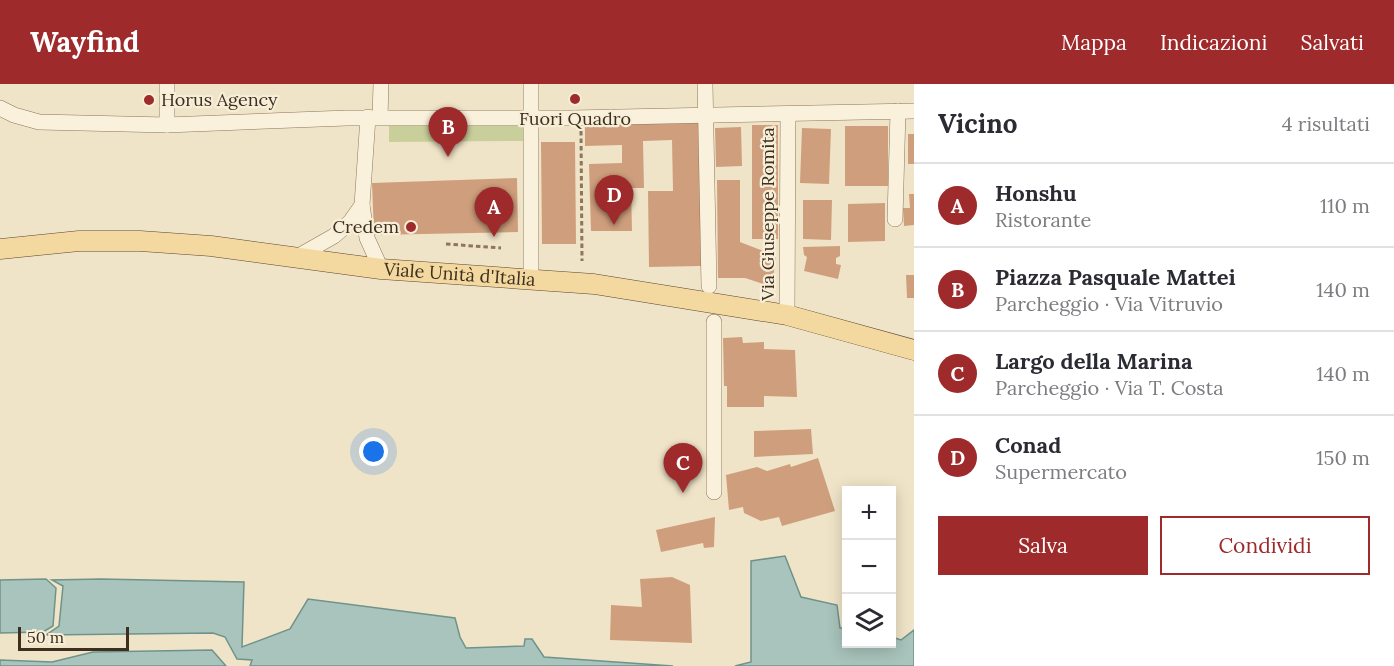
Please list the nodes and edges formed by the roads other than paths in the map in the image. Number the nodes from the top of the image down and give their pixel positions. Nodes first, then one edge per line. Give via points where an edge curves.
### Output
1 (167, 84) edge
2 (381, 84) edge
3 (531, 84) edge
4 (705, 84) edge
5 (0, 108) edge
6 (897, 111) junction
7 (914, 111) edge
8 (705, 114) junction
9 (788, 114) junction
10 (374, 117) junction
11 (532, 118) junction
12 (167, 125) junction
13 (362, 205) junction
14 (895, 219) dead end
15 (0, 249) edge
16 (297, 257) junction
17 (381, 269) junction
18 (531, 279) junction
19 (709, 285) dead end
20 (787, 315) junction
21 (714, 322) dead end
22 (914, 350) edge
23 (714, 492) dead end

1 - 12 street
2 - 10 street
3 - 11 street
4 - 8 street
5 - 12 street via 39,122
6 - 7 street
6 - 9 street
6 - 14 street
8 - 9 street
8 - 11 street
8 - 19 street
9 - 20 street, Via Giuseppe Romita
10 - 11 street
10 - 12 street
10 - 13 street
11 - 18 street
13 - 16 street via 334,236
13 - 17 street via 367,238
15 - 16 main road, Viale Unità d'Italia via 79,240 140,241
16 - 17 main road, Viale Unità d'Italia
17 - 18 main road, Viale Unità d'Italia
18 - 20 main road, Viale Unità d'Italia via 594,284
20 - 22 main road, Viale Unità d'Italia
21 - 23 street

